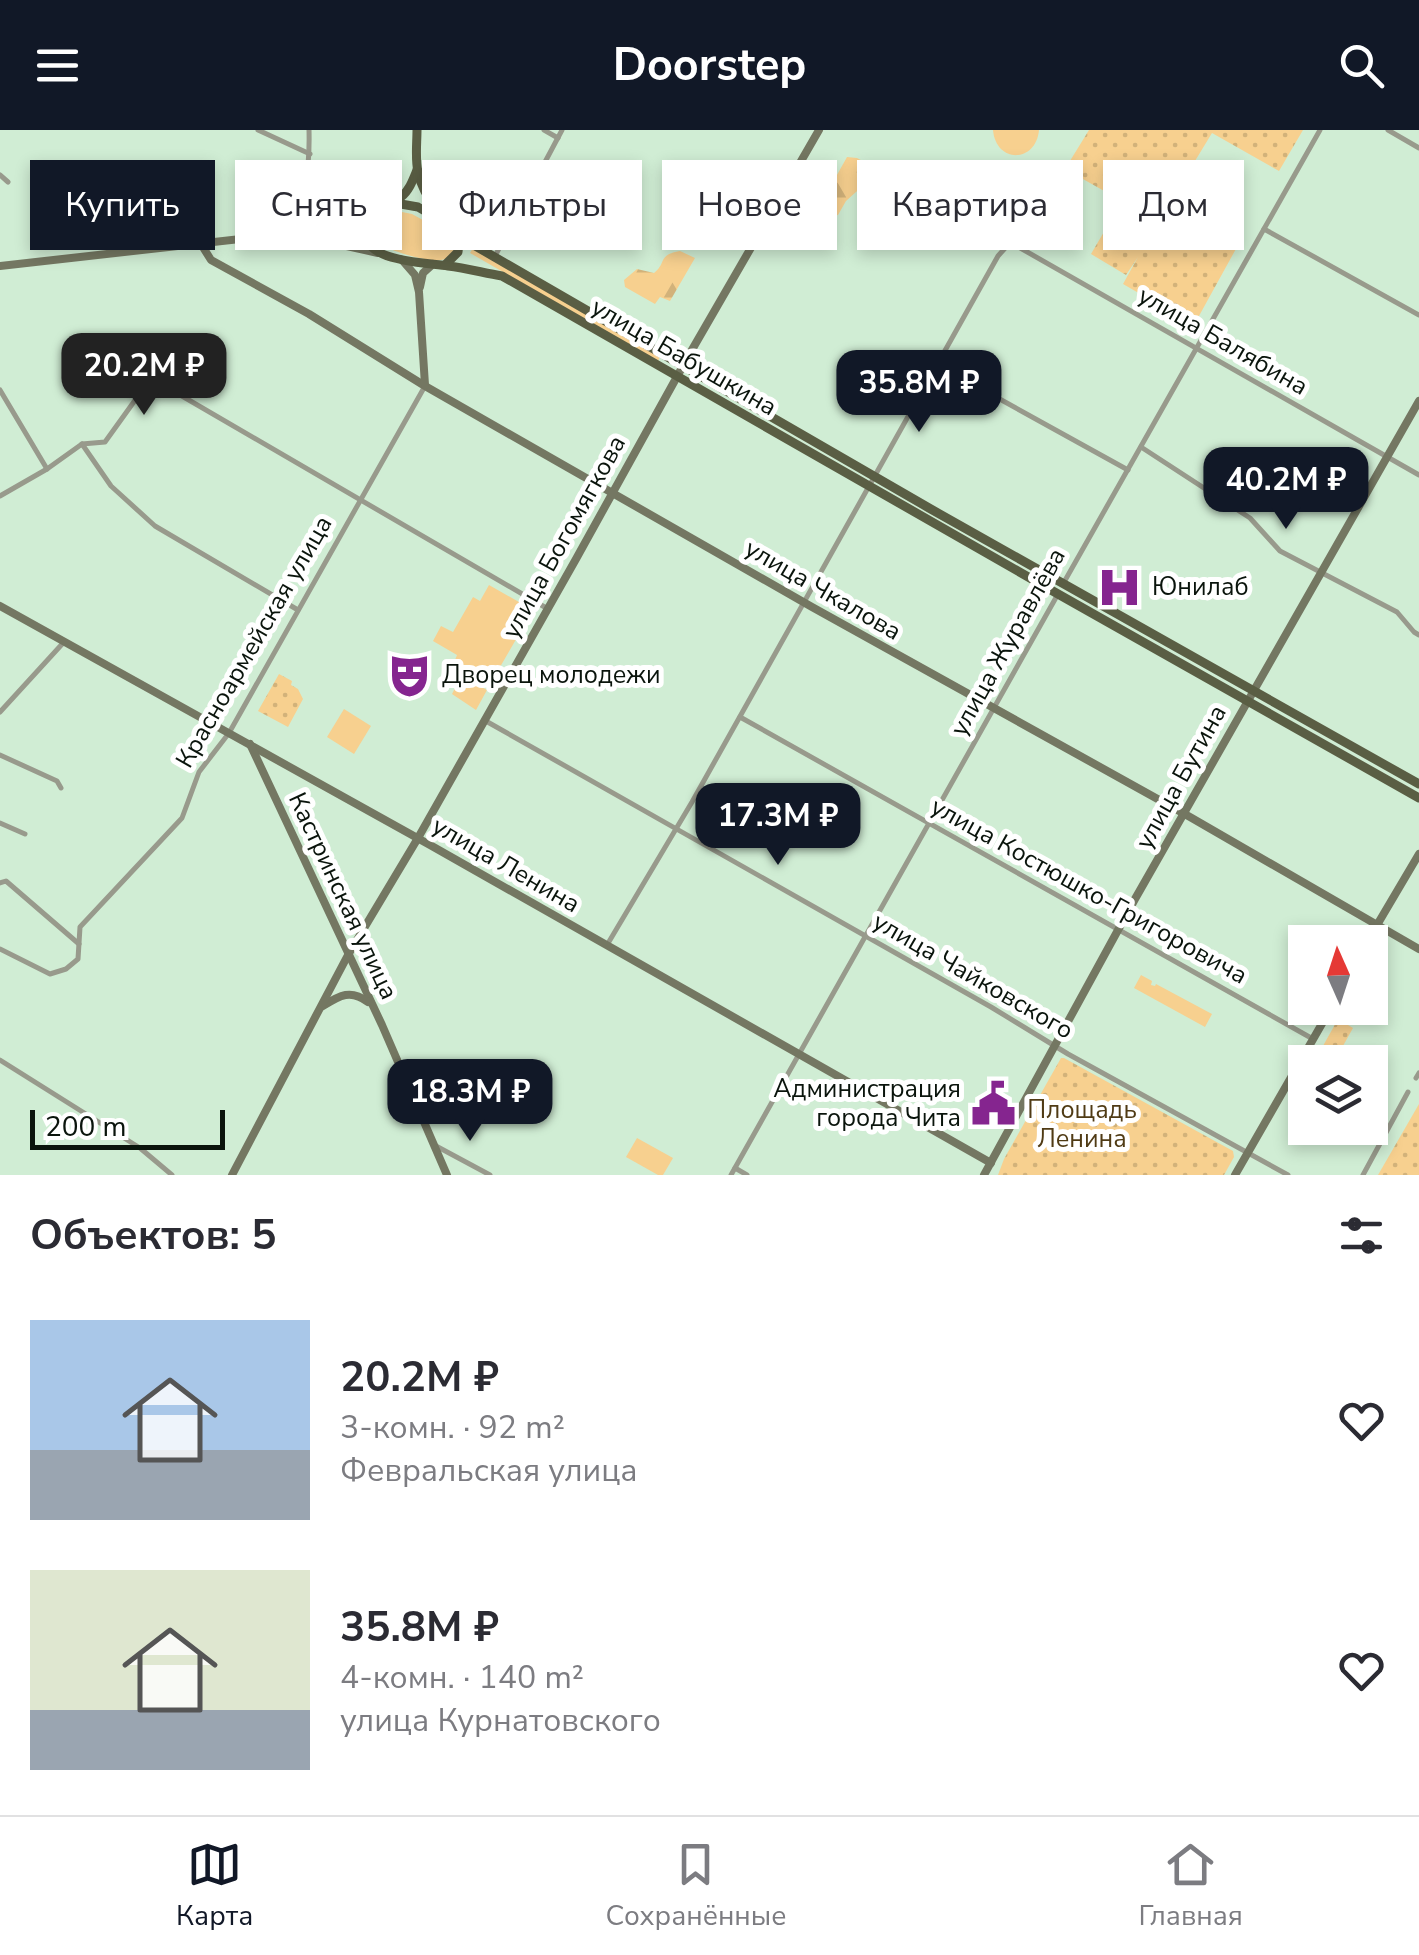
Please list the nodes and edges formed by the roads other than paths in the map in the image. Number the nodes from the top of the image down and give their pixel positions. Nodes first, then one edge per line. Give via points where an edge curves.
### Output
1 (258, 130) edge
2 (308, 130) edge
3 (416, 130) edge
4 (544, 130) edge
5 (562, 130) edge
6 (818, 130) edge
7 (1320, 130) edge
8 (1388, 130) edge
9 (558, 138) junction
10 (1419, 148) edge
11 (310, 154) junction
12 (309, 160) edge
13 (417, 170) junction
14 (0, 175) edge
15 (8, 182) dead end
16 (422, 184) edge
17 (402, 197) edge
18 (1264, 229) junction
19 (146, 250) edge
20 (205, 250) edge
21 (364, 250) edge
22 (375, 250) edge
23 (458, 250) edge
24 (481, 250) edge
25 (378, 253) junction
26 (494, 258) junction
27 (402, 260) junction
28 (433, 264) junction
29 (445, 265) junction
30 (0, 266) edge
31 (418, 292) junction
32 (1419, 315) edge
33 (1196, 349) junction
34 (146, 356) dead end
35 (938, 365) junction
36 (680, 371) junction
37 (151, 378) junction
38 (426, 386) junction
39 (0, 390) edge
40 (1419, 401) edge
41 (82, 444) junction
42 (1141, 447) junction
43 (1388, 457) junction
44 (1296, 462) dead end
45 (48, 469) junction
46 (1128, 470) junction
47 (1419, 475) edge
48 (875, 476) junction
49 (869, 486) junction
50 (613, 493) junction
51 (0, 496) edge
52 (360, 498) junction
53 (1254, 508) dead end
54 (1320, 573) junction
55 (1063, 584) junction
56 (1058, 594) junction
57 (804, 603) junction
58 (0, 606) edge
59 (548, 609) junction
60 (298, 610) junction
61 (1419, 636) edge
62 (64, 642) junction
63 (1254, 691) junction
64 (1248, 701) junction
65 (993, 709) junction
66 (0, 712) edge
67 (740, 717) junction
68 (484, 720) junction
69 (229, 733) junction
70 (250, 744) junction
71 (0, 755) edge
72 (1419, 784) edge
73 (61, 788) dead end
74 (1419, 798) edge
75 (1184, 814) junction
76 (0, 823) edge
77 (929, 824) junction
78 (675, 830) junction
79 (25, 834) dead end
80 (418, 838) junction
81 (1419, 854) edge
82 (0, 883) edge
83 (1375, 925) edge
84 (1378, 925) edge
85 (1117, 931) junction
86 (1388, 932) edge
87 (865, 937) junction
88 (79, 944) junction
89 (606, 946) junction
90 (0, 949) edge
91 (1419, 949) edge
92 (348, 955) junction
93 (372, 1005) junction
94 (319, 1008) junction
95 (1322, 1025) edge
96 (1314, 1040) junction
97 (1056, 1045) junction
98 (799, 1055) junction
99 (0, 1060) edge
100 (1408, 1092) dead end
101 (432, 1144) junction
102 (1248, 1154) junction
103 (992, 1162) junction
104 (733, 1172) edge
105 (172, 1175) edge
106 (232, 1175) edge
107 (447, 1175) edge
108 (490, 1175) edge
109 (747, 1175) edge
110 (984, 1175) edge
111 (1235, 1175) edge
112 (1288, 1175) edge
113 (1363, 1175) edge

1 - 11 street
2 - 11 street
3 - 13 main road
4 - 9 street
5 - 9 street
6 - 36 main road, улица Богомягкова
7 - 18 street, улица Журавлёва
8 - 10 street
9 - 26 street
11 - 12 street
13 - 16 main road
13 - 17 main road
14 - 15 street
18 - 32 street
18 - 33 street, улица Журавлёва
19 - 30 main road
20 - 38 main road, улица Чкалова via 211,260
21 - 25 main road
22 - 25 main road
23 - 29 main road
24 - 26 main road, улица Бабушкина
25 - 27 main road, улица Бабушкина
26 - 36 main road, улица Бабушкина
27 - 28 main road, улица Бабушкина
27 - 31 main road
28 - 29 main road, улица Бабушкина
28 - 31 main road
29 - 36 main road, улица Бабушкина via 502,276
31 - 38 main road
33 - 35 street, улица Балябина via 1015,245 998,256
33 - 42 street, улица Журавлёва
33 - 43 street, улица Балябина
34 - 37 street
35 - 46 street
35 - 48 street
36 - 48 main road, улица Бабушкина
36 - 49 main road, улица Бабушкина
36 - 50 main road, улица Богомягкова
37 - 41 street via 104,442
37 - 52 street
38 - 50 main road, улица Чкалова
38 - 52 street, Красноармейская улица
39 - 45 street
40 - 43 main road, улица Бутина
41 - 45 street
41 - 60 street via 112,486 155,526
42 - 46 street, улица Журавлёва
42 - 54 street via 1250,518 1280,551
43 - 47 street, улица Балябина
43 - 54 main road, улица Бутина
44 - 53 street via 1283,456
45 - 51 street
46 - 55 street, улица Журавлёва
48 - 49 street
48 - 55 main road, улица Бабушкина
49 - 56 main road, улица Бабушкина
49 - 57 street
50 - 57 main road, улица Чкалова
50 - 59 main road, улица Богомягкова
52 - 59 street
52 - 60 street, Красноармейская улица
54 - 61 street via 1397,612
54 - 63 main road, улица Бутина
55 - 56 street, улица Журавлёва
55 - 63 main road, улица Бабушкина
56 - 64 main road, улица Бабушкина
56 - 65 street, улица Журавлёва
57 - 65 main road, улица Чкалова
57 - 67 street
58 - 62 main road, улица Ленина
59 - 68 main road, улица Богомягкова
60 - 69 street, Красноармейская улица
62 - 66 street
62 - 69 main road, улица Ленина
63 - 64 main road, улица Бутина
63 - 72 main road, улица Бабушкина
64 - 74 main road, улица Бабушкина
64 - 75 main road, улица Бутина
65 - 75 main road, улица Чкалова
65 - 77 street, улица Журавлёва
67 - 77 street, улица Костюшко-Григоровича
67 - 78 street
68 - 78 street, улица Чайковского
68 - 80 main road, улица Богомягкова
69 - 70 main road, улица Ленина
69 - 88 street, Красноармейская улица via 199,772 182,818 80,928
70 - 80 main road, улица Ленина
70 - 92 main road, Кастринская улица
71 - 73 street
75 - 83 main road, улица Чкалова
75 - 85 main road, улица Бутина
76 - 79 street
77 - 85 street, улица Костюшко-Григоровича
77 - 87 street, улица Журавлёва
78 - 87 street, улица Чайковского
78 - 89 street
80 - 89 main road, улица Ленина
80 - 92 main road, улица Богомягкова
81 - 84 main road
82 - 88 street via 6,881
85 - 96 street, улица Костюшко-Григоровича
85 - 97 main road, улица Бутина
86 - 91 main road, улица Чкалова
87 - 97 street, улица Чайковского
87 - 98 street, улица Журавлёва
88 - 90 street, Красноармейская улица via 78,959 50,974
89 - 98 main road, улица Ленина
92 - 93 main road, Кастринская улица
92 - 94 main road, улица Богомягкова
93 - 94 main road via 350,994
93 - 101 main road, Кастринская улица
94 - 106 main road, улица Богомягкова
95 - 96 main road
96 - 102 main road
97 - 102 street, улица Чайковского
97 - 103 main road, улица Бутина
98 - 103 main road, улица Ленина
98 - 104 street, улица Журавлёва
99 - 105 street
100 - 113 street
101 - 107 main road, Кастринская улица
101 - 108 street
102 - 111 main road
102 - 112 street, улица Чайковского
103 - 110 main road, улица Бутина
104 - 109 street

